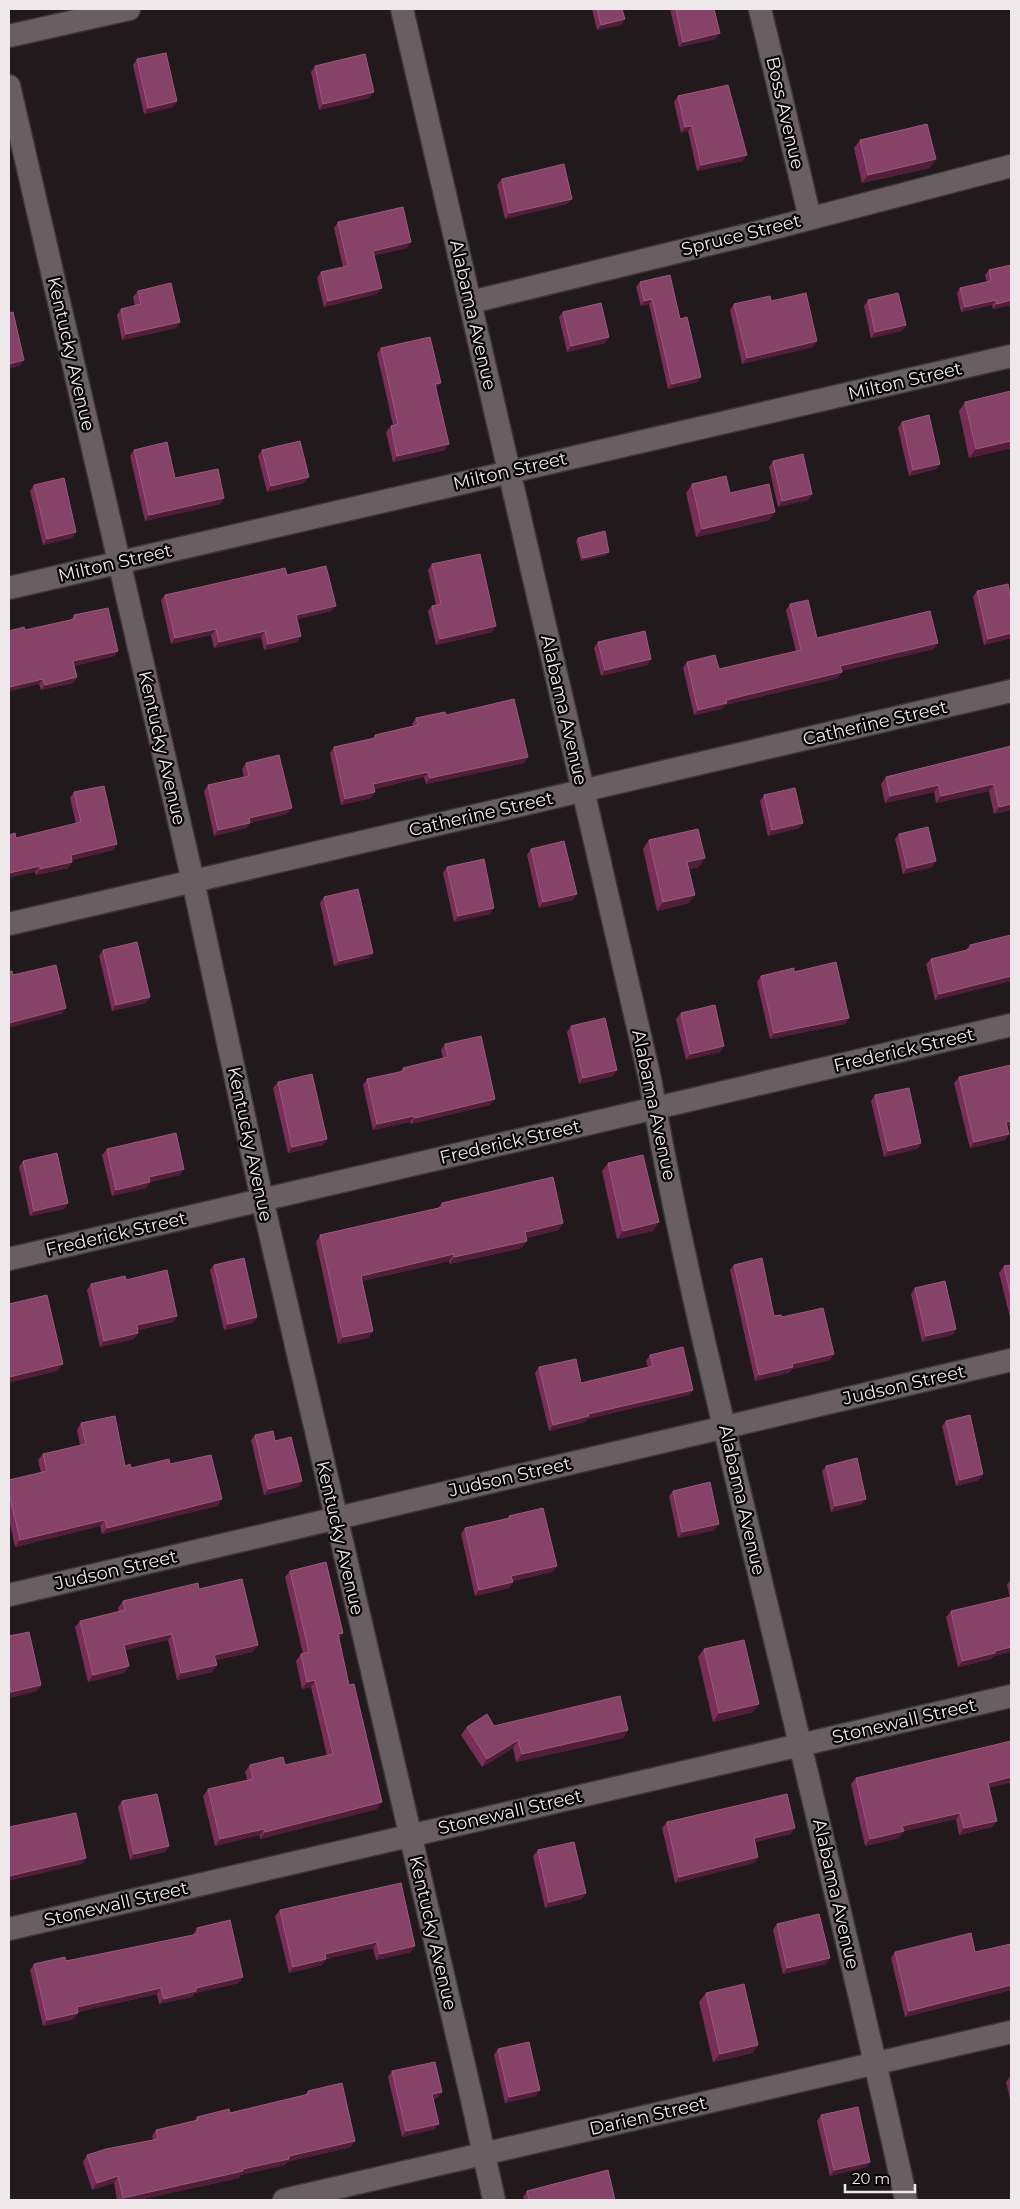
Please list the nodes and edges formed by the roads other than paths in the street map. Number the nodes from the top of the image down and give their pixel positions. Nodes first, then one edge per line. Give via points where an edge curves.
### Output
1 (128, 9) edge
2 (402, 9) edge
3 (760, 9) edge
4 (9, 36) edge
5 (9, 86) edge
6 (1011, 166) edge
7 (810, 218) junction
8 (471, 302) junction
9 (1011, 356) edge
10 (508, 471) junction
11 (120, 562) junction
12 (9, 588) edge
13 (1011, 692) edge
14 (583, 790) junction
15 (193, 881) junction
16 (9, 924) edge
17 (1011, 1025) edge
18 (655, 1109) junction
19 (262, 1199) junction
20 (9, 1259) edge
21 (1011, 1360) edge
22 (724, 1427) junction
23 (336, 1518) junction
24 (9, 1595) edge
25 (1011, 1696) edge
26 (800, 1745) junction
27 (410, 1835) junction
28 (9, 1929) edge
29 (1011, 2032) edge
30 (876, 2063) junction
31 (484, 2154) junction
32 (284, 2200) edge
33 (494, 2200) edge
34 (906, 2200) edge

1 - 4 street
2 - 8 street, Alabama Avenue
3 - 7 street, Boss Avenue
5 - 11 street, Kentucky Avenue
6 - 7 street, Spruce Street
7 - 8 street, Spruce Street
8 - 10 street, Alabama Avenue
9 - 10 street, Milton Street
10 - 11 street, Milton Street
10 - 14 street, Alabama Avenue
11 - 12 street, Milton Street
11 - 15 street, Kentucky Avenue
13 - 14 street, Catherine Street
14 - 15 street, Catherine Street
14 - 18 street, Alabama Avenue
15 - 16 street, Catherine Street
15 - 19 street, Kentucky Avenue
17 - 18 street, Frederick Street
18 - 19 street, Frederick Street
18 - 22 street, Alabama Avenue
19 - 20 street, Frederick Street
19 - 23 street, Kentucky Avenue
21 - 22 street, Judson Street
22 - 23 street, Judson Street
22 - 26 street, Alabama Avenue
23 - 24 street, Judson Street
23 - 27 street, Kentucky Avenue
25 - 26 street, Stonewall Street
26 - 27 street, Stonewall Street
26 - 30 street, Alabama Avenue
27 - 28 street, Stonewall Street
27 - 31 street, Kentucky Avenue
29 - 30 street, Darien Street
30 - 31 street, Darien Street
30 - 34 street, Alabama Avenue
31 - 32 street, Darien Street
31 - 33 street, Kentucky Avenue

